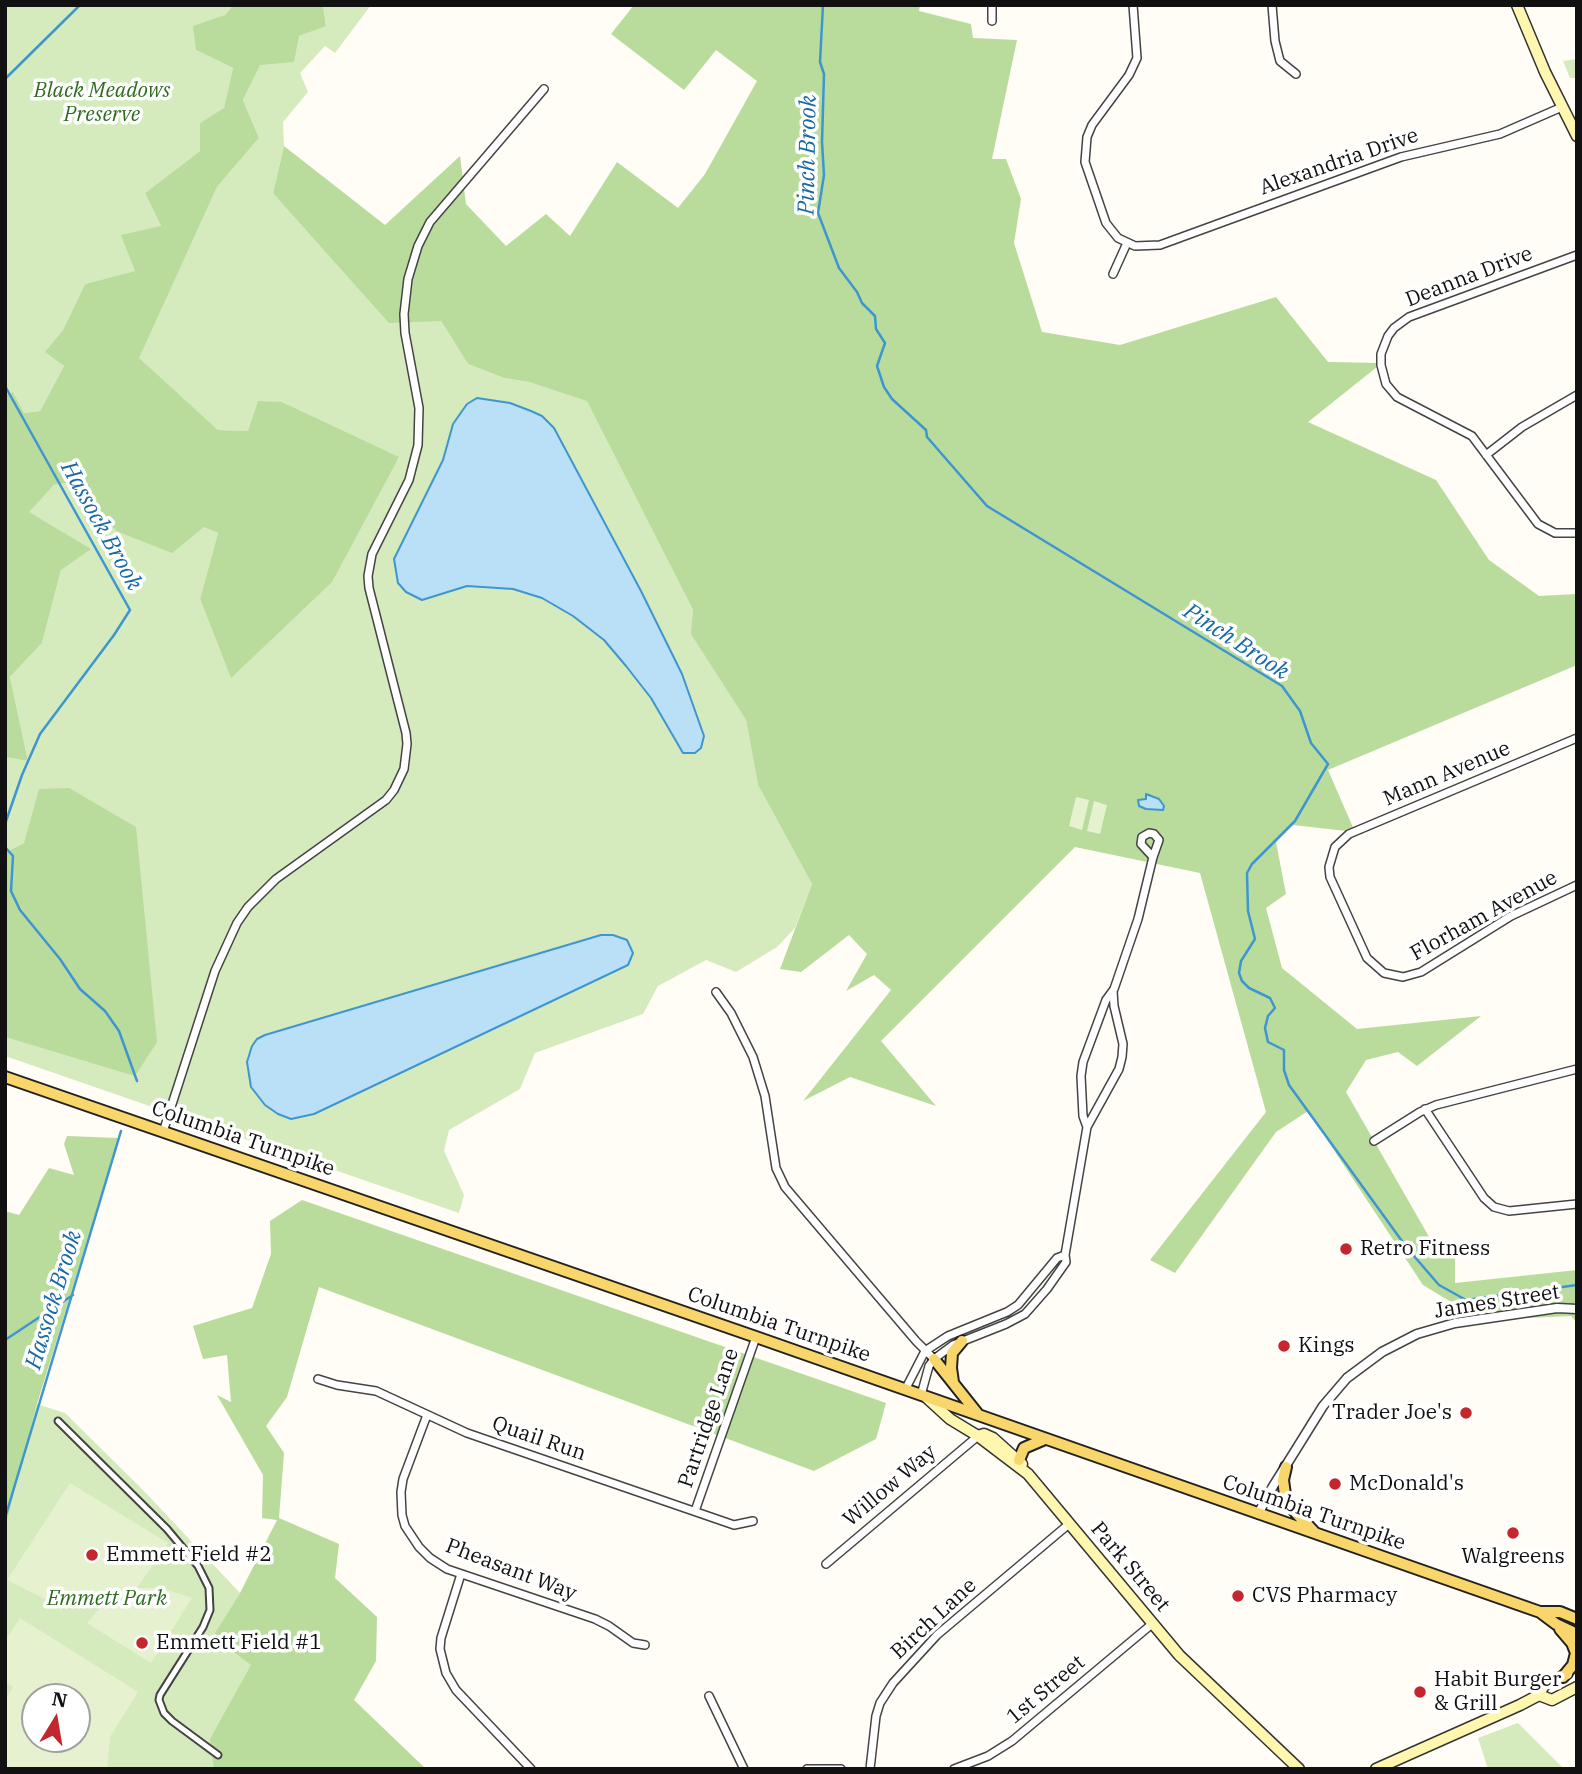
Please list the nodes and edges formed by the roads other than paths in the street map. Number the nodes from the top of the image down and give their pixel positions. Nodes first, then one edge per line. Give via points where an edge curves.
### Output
1 (992, 5) edge
2 (1133, 5) edge
3 (1272, 5) edge
4 (1517, 5) edge
5 (992, 21) dead end
6 (1296, 74) dead end
7 (544, 89) dead end
8 (1562, 107) junction
9 (1577, 136) edge
10 (1127, 243) junction
11 (1577, 255) edge
12 (1113, 274) dead end
13 (1577, 395) edge
14 (1486, 455) junction
15 (1577, 533) edge
16 (1577, 738) edge
17 (1335, 847) joint
18 (1153, 857) dead end
19 (1577, 885) edge
20 (1114, 989) junction
21 (716, 992) dead end
22 (1577, 1069) edge
23 (5, 1077) edge
24 (1425, 1109) junction
25 (1087, 1127) junction
26 (163, 1132) junction
27 (1374, 1141) dead end
28 (1577, 1204) edge
29 (1065, 1255) junction
30 (1577, 1309) edge
31 (756, 1336) junction
32 (962, 1341) junction
33 (930, 1355) junction
34 (318, 1379) dead end
35 (954, 1385) junction
36 (905, 1390) junction
37 (924, 1396) junction
38 (426, 1415) junction
39 (979, 1415) junction
40 (58, 1421) dead end
41 (978, 1436) junction
42 (1045, 1439) junction
43 (1019, 1460) junction
44 (1286, 1466) junction
45 (1028, 1474) junction
46 (695, 1511) junction
47 (1258, 1514) junction
48 (752, 1521) dead end
49 (1069, 1524) junction
50 (1317, 1535) junction
51 (826, 1564) dead end
52 (461, 1574) junction
53 (1540, 1612) junction
54 (1577, 1619) edge
55 (1152, 1623) junction
56 (1556, 1624) junction
57 (1577, 1634) edge
58 (645, 1645) dead end
59 (1577, 1668) edge
60 (1563, 1677) junction
61 (1577, 1687) edge
62 (1539, 1695) junction
63 (709, 1696) dead end
64 (218, 1755) dead end
65 (973, 1766) edge
66 (531, 1769) edge
67 (744, 1769) edge
68 (807, 1769) edge
69 (841, 1769) edge
70 (870, 1769) edge
71 (954, 1769) edge
72 (1299, 1769) edge
73 (1376, 1769) edge

1 - 5 street
2 - 10 street via 1138,48 1134,67 1098,115 1085,149 1086,168 1106,223
3 - 6 street via 1280,61
4 - 8 main road
7 - 26 street via 430,222 408,279 404,314 419,408 418,444 409,480 372,554 368,576 405,733 404,769 386,800 276,879 237,923 215,971
8 - 9 main road
8 - 10 street, Alexandria Drive via 1500,134 1401,157 1160,245
10 - 12 street
11 - 14 street, Deanna Drive via 1409,317 1394,328 1384,345 1382,375 1390,390 1401,400 1464,430
13 - 14 street via 1522,427
14 - 15 street, Deanna Drive via 1538,524 1555,533
16 - 17 street, Mann Avenue via 1349,834
17 - 19 street, Florham Avenue via 1330,877 1367,958 1393,976 1421,972 1511,916
18 - 20 street
20 - 25 street via 1083,1062
20 - 25 street via 1122,1057
21 - 33 street via 758,1070 776,1168 785,1187
22 - 24 street
23 - 26 main road, Columbia Turnpike
24 - 27 street
24 - 28 street via 1484,1199 1494,1207 1509,1211
25 - 29 street
26 - 31 main road, Columbia Turnpike
29 - 32 street via 1062,1270 1025,1314
29 - 33 street via 1057,1258 1018,1305 948,1336
30 - 44 street, James Street via 1455,1323 1401,1341 1335,1390
31 - 36 main road, Columbia Turnpike
31 - 46 street, Partridge Lane
32 - 33 street
32 - 35 main road via 952,1353
33 - 35 main road
33 - 36 street
33 - 37 street
34 - 38 street, Quail Run via 376,1391
35 - 39 main road
36 - 37 main road, Columbia Turnpike
37 - 39 main road, Columbia Turnpike
37 - 41 main road, Park Street
38 - 46 street, Quail Run
38 - 52 street, Pheasant Way via 403,1479 402,1515 411,1536 430,1558
39 - 42 main road, Columbia Turnpike
40 - 64 street via 167,1529 204,1577 210,1609 159,1700 172,1721
41 - 43 main road via 993,1438
41 - 45 main road, Park Street
41 - 51 street, Willow Way
42 - 43 main road via 1024,1448
42 - 47 main road, Columbia Turnpike
43 - 45 main road
44 - 47 street, James Street
44 - 50 main road via 1286,1502
45 - 49 main road, Park Street
46 - 48 street, Quail Run via 734,1525
47 - 50 main road, Columbia Turnpike
49 - 55 main road, Park Street
49 - 70 street, Birch Lane via 937,1635 893,1683 876,1716
50 - 53 main road, Columbia Turnpike
52 - 58 street, Pheasant Way via 595,1619 633,1643
52 - 66 street via 441,1638 446,1673 456,1690
53 - 54 main road, Columbia Turnpike via 1560,1612
53 - 56 main road, Columbia Turnpike
55 - 65 street, 1st Street via 1012,1741
55 - 72 main road, Park Street via 1195,1671
56 - 57 main road, Columbia Turnpike
56 - 60 main road via 1576,1652
59 - 60 main road
60 - 62 main road via 1544,1685
61 - 62 main road via 1552,1700
62 - 73 main road
63 - 67 street
65 - 71 street, 1st Street
68 - 69 street

